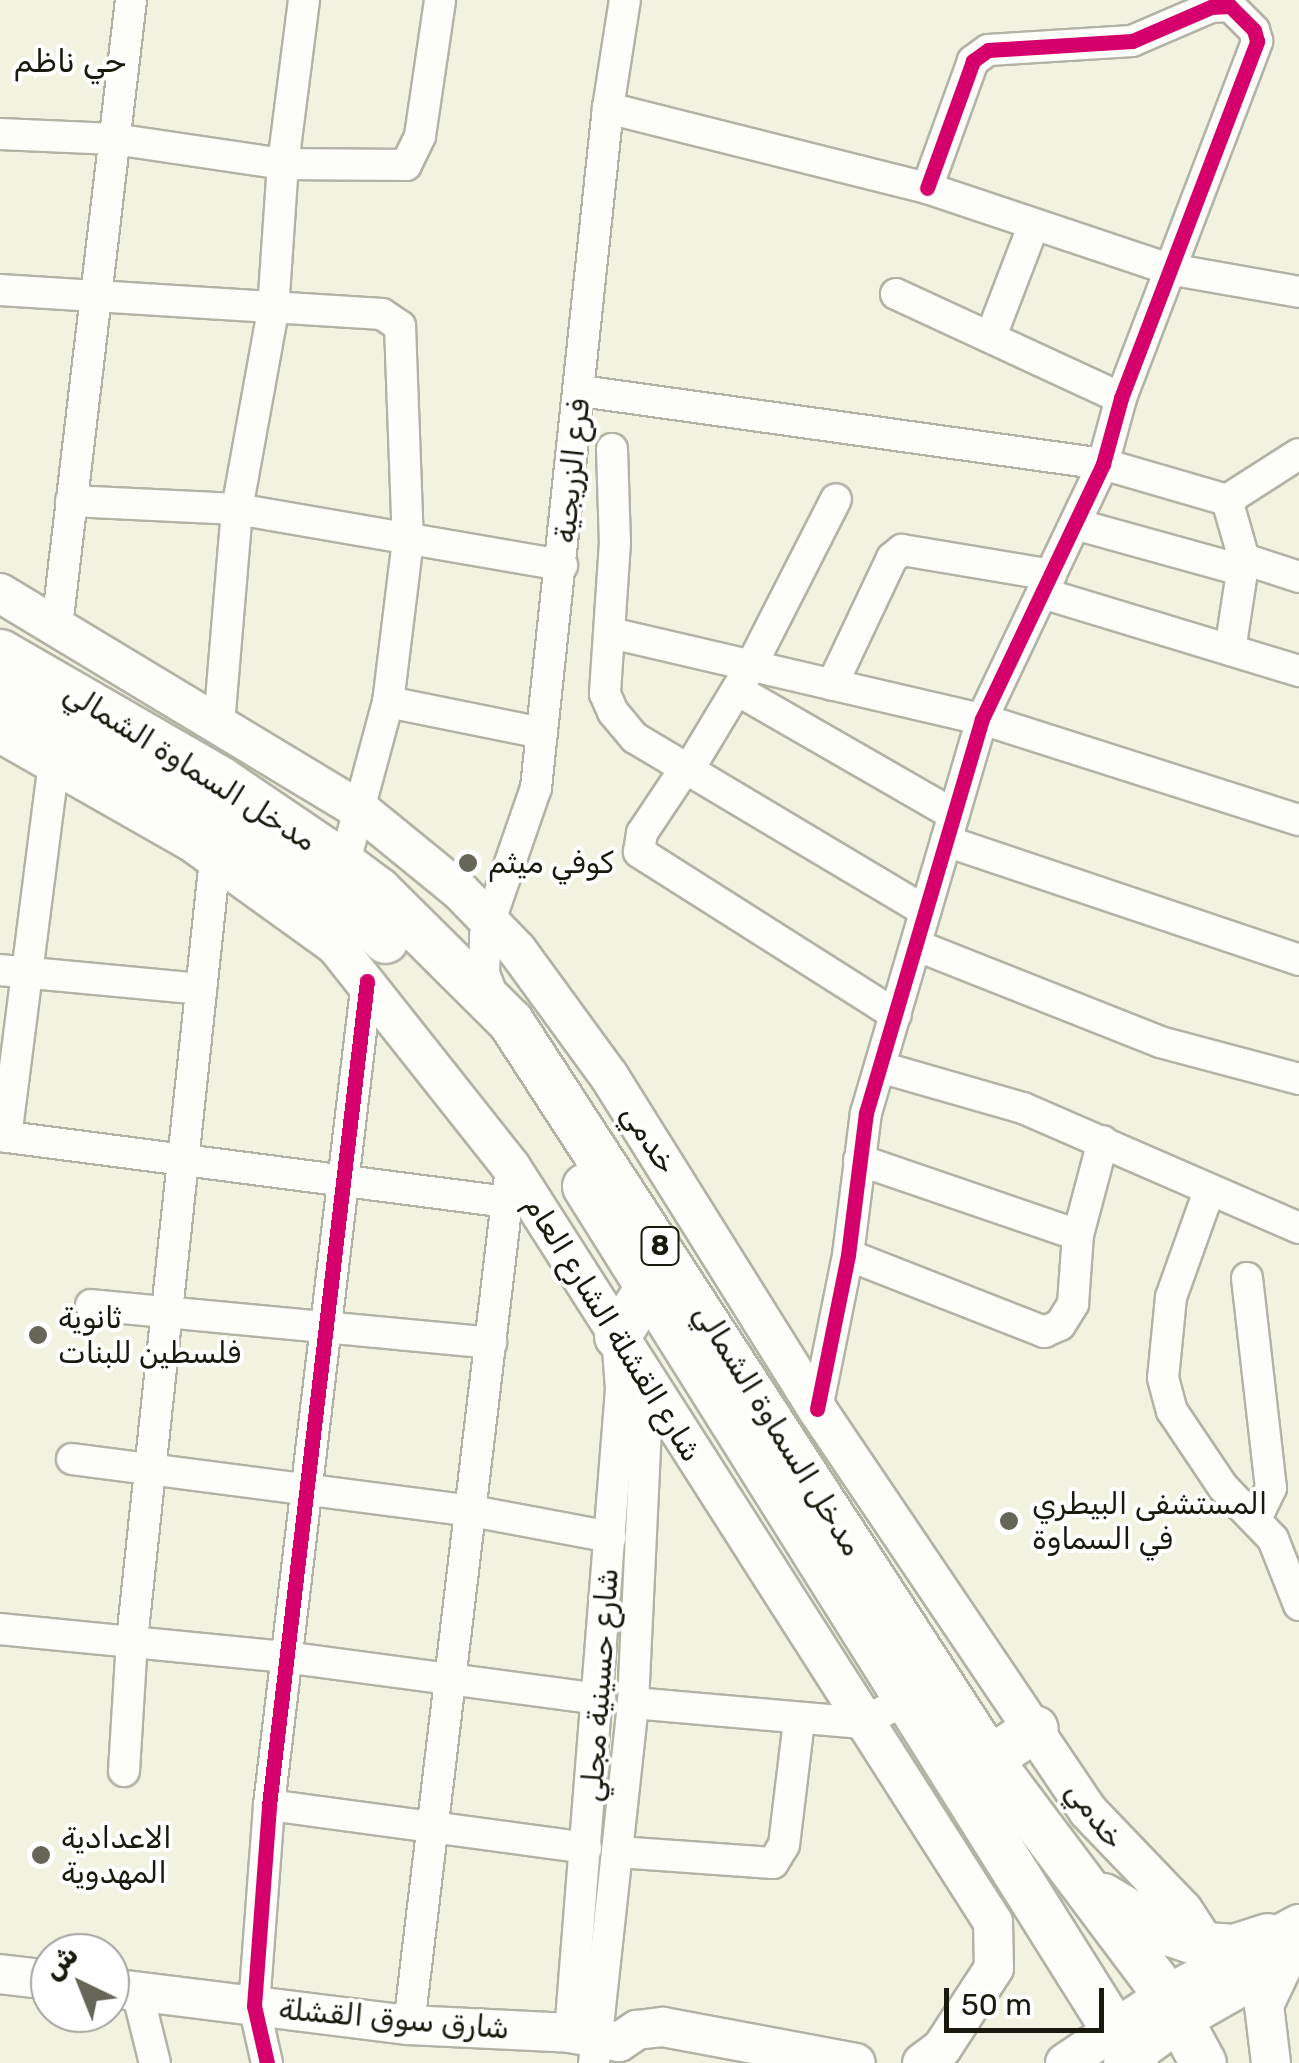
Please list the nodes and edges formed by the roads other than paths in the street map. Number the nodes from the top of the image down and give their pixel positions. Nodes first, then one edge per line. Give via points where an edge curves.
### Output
1 (130, 0) edge
2 (304, 0) edge
3 (440, 0) edge
4 (626, 0) edge
5 (608, 108) junction
6 (0, 134) edge
7 (114, 139) junction
8 (283, 164) junction
9 (926, 188) junction
10 (1034, 224) junction
11 (1170, 269) junction
12 (0, 290) edge
13 (1299, 292) edge
14 (896, 294) dead end
15 (95, 297) junction
16 (273, 310) junction
17 (991, 336) junction
18 (581, 392) junction
19 (1121, 398) junction
20 (612, 449) dead end
21 (1299, 454) edge
22 (1102, 464) junction
23 (836, 499) dead end
24 (1228, 500) junction
25 (71, 501) junction
26 (237, 509) junction
27 (1075, 524) junction
28 (408, 540) junction
29 (562, 565) junction
30 (1244, 565) junction
31 (1299, 576) edge
32 (1047, 584) junction
33 (0, 592) edge
34 (56, 626) junction
35 (611, 634) junction
36 (1230, 650) junction
37 (0, 652) edge
38 (1299, 671) edge
39 (744, 678) junction
40 (832, 685) junction
41 (0, 694) edge
42 (388, 702) junction
43 (982, 719) junction
44 (219, 724) junction
45 (0, 733) edge
46 (542, 733) junction
47 (54, 764) junction
48 (688, 768) junction
49 (364, 812) junction
50 (1299, 820) edge
51 (950, 828) junction
52 (215, 859) junction
53 (344, 865) junction
54 (925, 911) junction
55 (487, 928) junction
56 (918, 946) junction
57 (439, 950) junction
58 (1299, 960) edge
59 (13, 971) edge
60 (368, 981) junction
61 (201, 989) junction
62 (499, 1008) junction
63 (896, 1015) junction
64 (880, 1066) junction
65 (1299, 1079) edge
66 (3, 1137) edge
67 (1103, 1141) junction
68 (860, 1160) junction
69 (182, 1161) junction
70 (344, 1178) junction
71 (509, 1184) junction
72 (1209, 1191) junction
73 (1299, 1228) edge
74 (1078, 1235) junction
75 (848, 1255) junction
76 (1247, 1278) dead end
77 (648, 1286) junction
78 (91, 1305) dead end
79 (166, 1310) junction
80 (326, 1327) junction
81 (617, 1336) junction
82 (491, 1342) junction
83 (648, 1386) junction
84 (816, 1409) junction
85 (72, 1459) dead end
86 (149, 1469) junction
87 (307, 1488) junction
88 (472, 1511) junction
89 (1256, 1516) junction
90 (611, 1537) junction
91 (1299, 1605) edge
92 (0, 1629) edge
93 (132, 1640) junction
94 (286, 1657) junction
95 (452, 1679) junction
96 (910, 1697) junction
97 (600, 1699) junction
98 (633, 1703) junction
99 (800, 1721) junction
100 (862, 1724) junction
101 (1035, 1728) junction
102 (989, 1759) junction
103 (124, 1770) dead end
104 (269, 1804) junction
105 (1034, 1822) junction
106 (430, 1828) junction
107 (586, 1848) junction
108 (618, 1852) junction
109 (1288, 1944) edge
110 (1206, 1945) junction
111 (0, 1974) edge
112 (30, 1978) edge
113 (130, 1990) edge
114 (130, 2004) edge
115 (254, 2006) junction
116 (409, 2025) junction
117 (1146, 2039) edge
118 (604, 2048) edge
119 (154, 2063) edge
120 (267, 2063) edge
121 (856, 2063) edge
122 (922, 2063) edge
123 (1066, 2063) edge
124 (1203, 2063) edge
125 (1218, 2063) edge
126 (1272, 2063) edge

1 - 7 street
2 - 8 street
3 - 8 street via 415,157 406,164
4 - 5 street, فرع الزريجية
5 - 9 street
5 - 18 street, فرع الزريجية
6 - 7 street
7 - 8 street
7 - 15 street
8 - 16 street
9 - 10 street
9 - 11 street via 974,61 988,50 1132,42 1211,7 1230,6 1257,40
10 - 11 street
10 - 17 street
11 - 13 street
11 - 19 street
12 - 15 street
14 - 17 street
15 - 16 street
15 - 25 street
16 - 26 street
16 - 28 street via 382,314 400,326
17 - 19 street
18 - 22 street
18 - 29 street, فرع الزريجية
19 - 22 street
20 - 35 street
21 - 24 street
22 - 24 street
22 - 27 street
23 - 39 street
24 - 30 street
25 - 26 street
25 - 34 street
26 - 28 street
26 - 44 street
27 - 30 street
27 - 32 street
28 - 29 street
28 - 42 street
29 - 46 street, فرع الزريجية
30 - 31 street
30 - 36 street
32 - 36 street
32 - 40 street via 902,550 892,558
32 - 43 street
33 - 34 main road, خدمي
34 - 44 main road, خدمي
35 - 39 street
35 - 48 street via 605,694 612,712 634,738
36 - 38 street
37 - 53 highway, مدخل السماوة الشمالي / 8 via 220,779
39 - 40 street
39 - 48 street
39 - 51 street
40 - 43 street
41 - 77 highway, مدخل السماوة الشمالي / 8 via 354,910 483,1034
42 - 46 street
42 - 49 street
43 - 50 street
43 - 51 street
44 - 49 main road, خدمي
45 - 47 main road, شارع القشلة الشارع العام
46 - 55 street, فرع الزريجية via 536,788
47 - 52 main road, شارع القشلة الشارع العام
47 - 59 street
48 - 54 street
48 - 63 street via 642,833 639,852
49 - 53 street
49 - 55 main road, خدمي
51 - 54 street
51 - 58 street
52 - 60 main road, شارع القشلة الشارع العام via 336,946
52 - 61 street
53 - 57 highway, مدخل السماوة الشمالي / 8
54 - 56 street
55 - 57 street via 464,950
55 - 62 street via 484,973
55 - 84 main road, خدمي via 609,1076
56 - 63 street
56 - 65 street via 1160,1042
57 - 62 highway, مدخل السماوة الشمالي / 8
59 - 61 street
59 - 66 street
60 - 70 street
60 - 71 main road, شارع القشلة الشارع العام
61 - 69 street
62 - 102 highway, مدخل السماوة الشمالي / 8 via 589,1136
63 - 64 street
64 - 67 street via 1022,1108
64 - 68 street
66 - 69 street
67 - 72 street
67 - 74 street
68 - 74 street
68 - 75 street
69 - 70 street
69 - 79 street
70 - 71 street
70 - 80 street
71 - 81 main road, شارع القشلة الشارع العام
71 - 82 street
72 - 73 street
72 - 89 street via 1171,1297 1163,1378 1172,1410 1222,1487
74 - 75 street via 1074,1304 1060,1324 1044,1332
75 - 84 street
76 - 89 street via 1271,1488
77 - 81 highway
77 - 96 highway, مدخل السماوة الشمالي / 8
78 - 79 street
79 - 80 street
79 - 86 street
80 - 82 street
80 - 87 street
81 - 83 main road, شارع القشلة الشارع العام
81 - 90 street, شارع حسينية مجلي via 621,1389
82 - 88 street
83 - 98 street, شارع حسينية مجلي
83 - 100 main road, شارع القشلة الشارع العام
84 - 101 main road, خدمي
85 - 86 street
86 - 87 street
86 - 93 street
87 - 88 street
87 - 94 street
88 - 90 street
88 - 95 street
89 - 91 street via 1292,1579
90 - 97 street, شارع حسينية مجلي
92 - 93 street
93 - 94 street
93 - 103 street
94 - 95 street
94 - 104 street
95 - 97 street
95 - 106 street
96 - 100 street
96 - 117 highway, مدخل السماوة الشمالي / 8 via 1016,1864
97 - 107 street, شارع حسينية مجلي
98 - 99 street
98 - 108 street, شارع حسينية مجلي
99 - 100 street
99 - 108 street via 784,1844 773,1863
100 - 122 main road, شارع القشلة الشارع العام via 998,1937 994,1968 971,2009
101 - 102 highway
101 - 110 main road, خدمي via 1109,1838 1183,1910
102 - 105 highway, مدخل السماوة الشمالي / 8
104 - 106 street
104 - 115 street
105 - 110 highway via 1086,1883 1123,1910
105 - 117 highway, مدخل السماوة الشمالي / 8
106 - 107 street
106 - 116 street
107 - 118 street, شارع حسينية مجلي
108 - 118 street, شارع حسينية مجلي
109 - 110 highway
109 - 117 main road
109 - 126 main road via 1264,2005
111 - 112 main road
113 - 115 main road, شارق سوق القشلة
114 - 119 street
115 - 116 main road, شارق سوق القشلة
115 - 120 street
116 - 118 main road, شارق سوق القشلة
117 - 123 main road
117 - 124 highway, مدخل السماوة الشمالي / 8
117 - 125 main road
118 - 121 main road via 636,2030 663,2027

